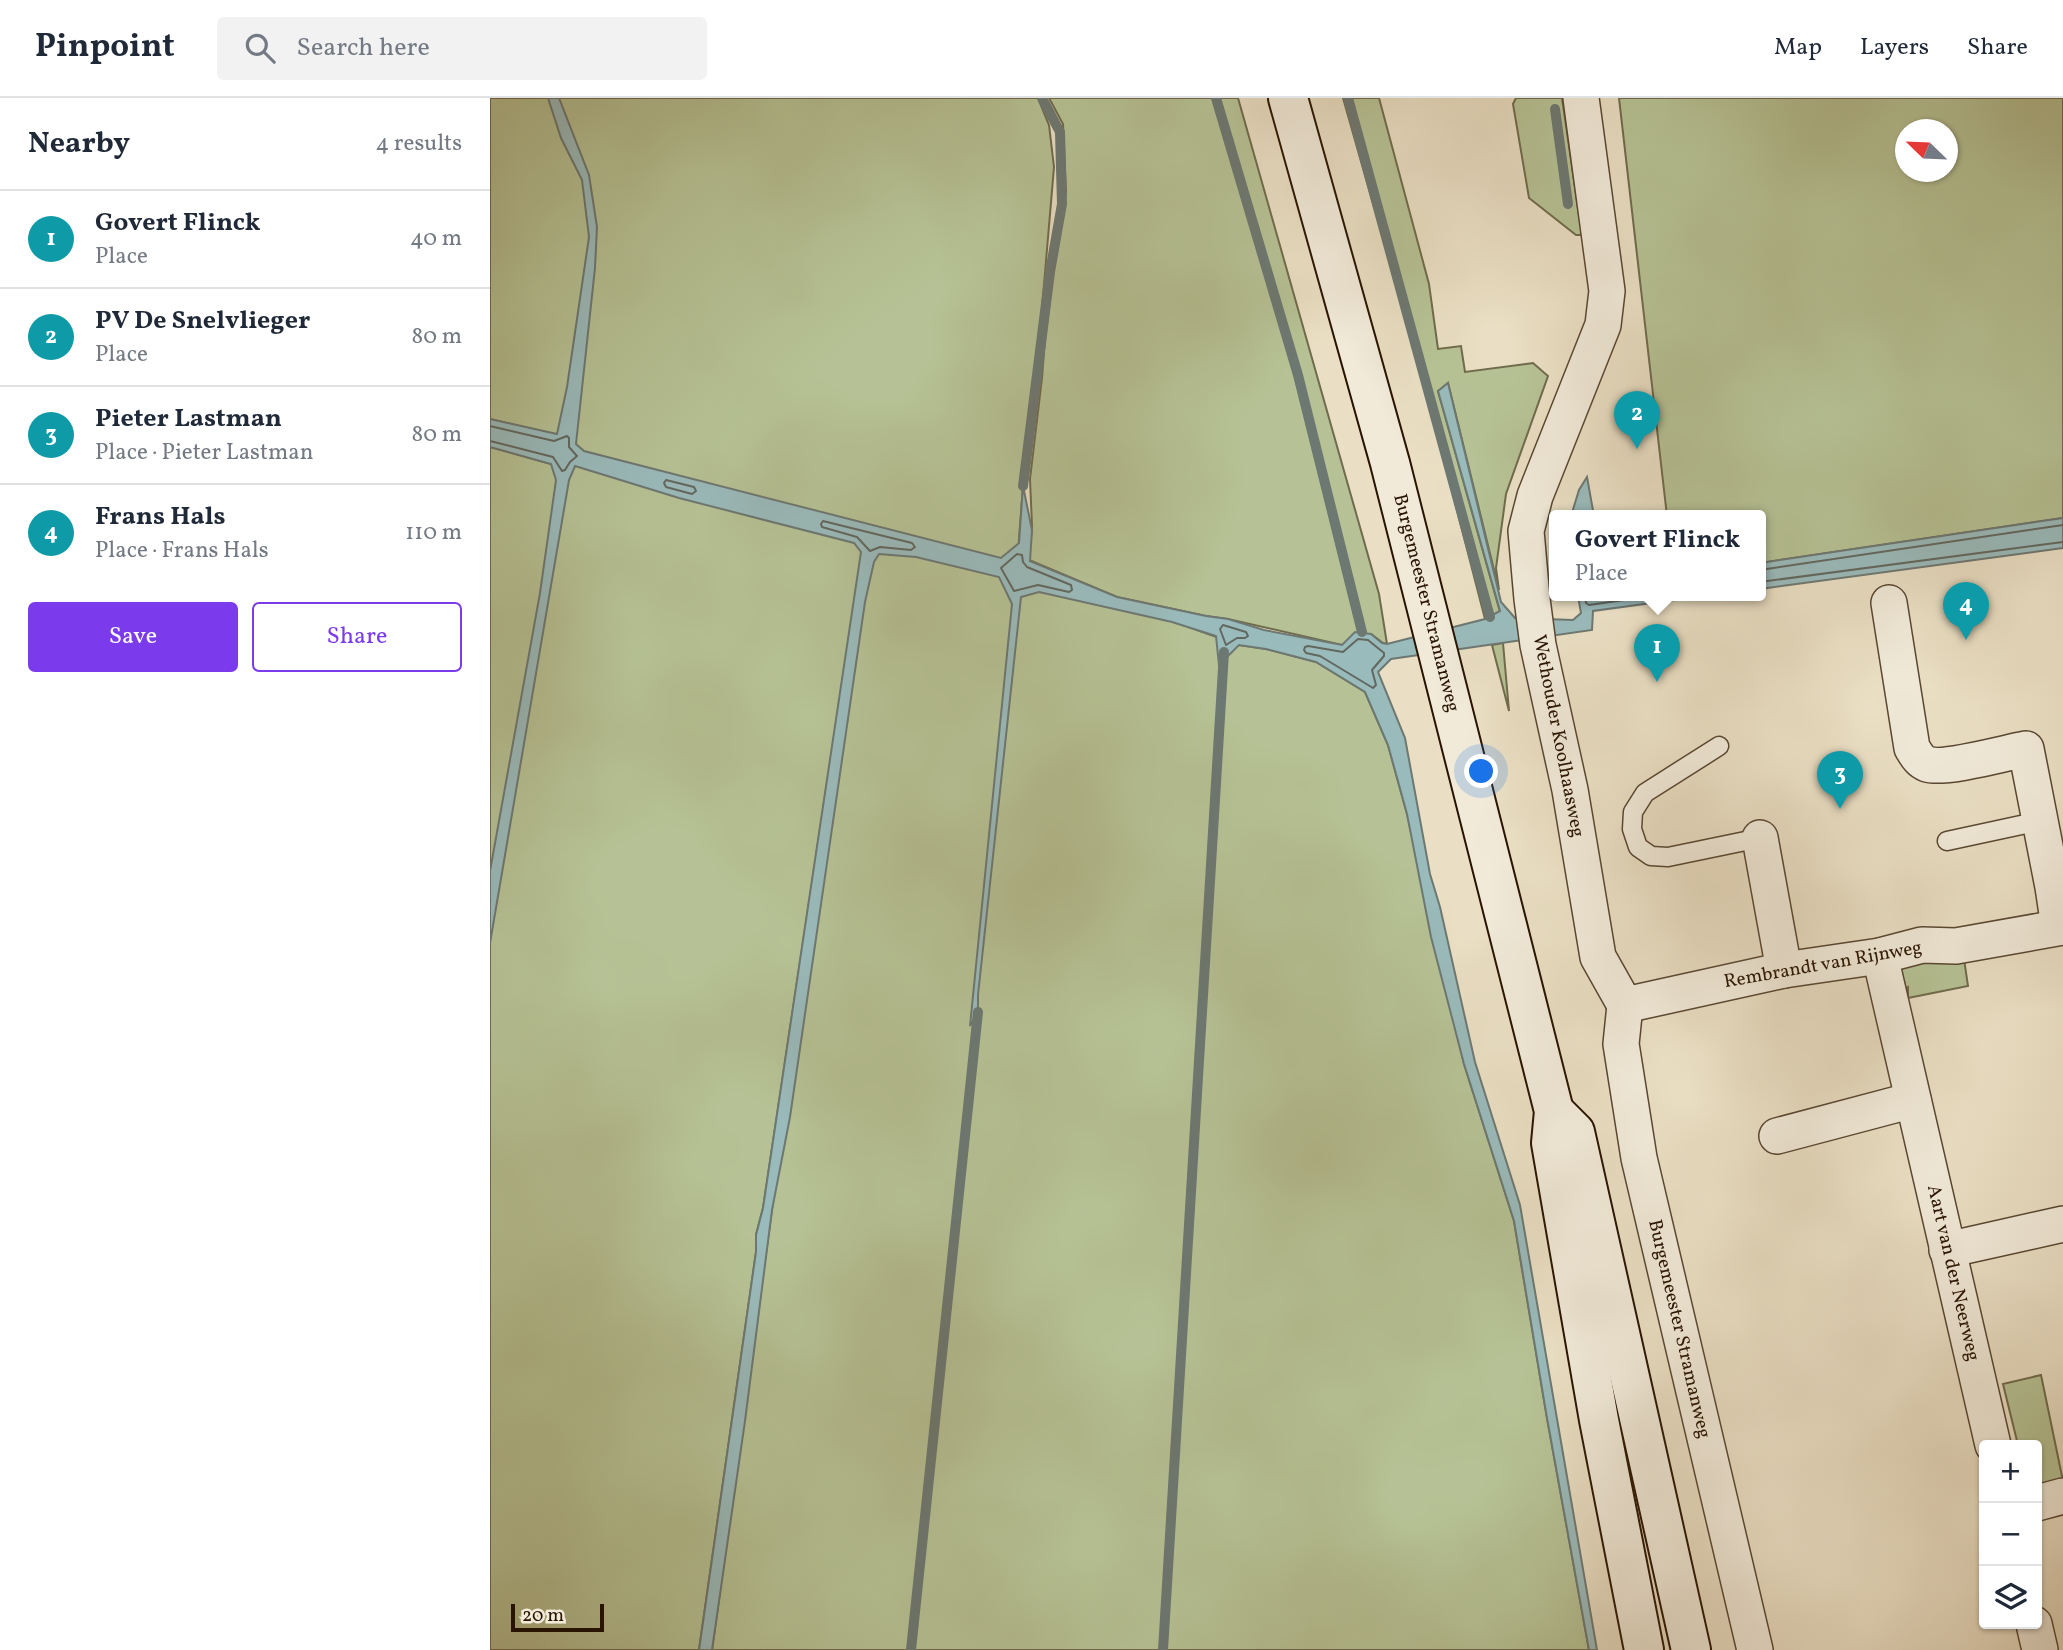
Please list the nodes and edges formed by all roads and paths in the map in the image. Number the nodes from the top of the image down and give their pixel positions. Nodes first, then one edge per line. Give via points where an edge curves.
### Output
1 (1288, 98) edge
2 (1581, 98) edge
3 (1889, 603) dead end
4 (1719, 746) dead end
5 (2040, 821) junction
6 (1760, 838) joint
7 (1947, 841) dead end
8 (2061, 927) edge
9 (1880, 956) junction
10 (1784, 970) junction
11 (1625, 1004) junction
12 (1913, 1101) junction
13 (1554, 1111) junction
14 (1777, 1136) dead end
15 (2063, 1224) edge
16 (1947, 1250) junction
17 (1992, 1440) edge
18 (2063, 1496) edge
19 (2042, 1502) edge
20 (2035, 1629) edge
21 (1644, 1650) edge
22 (1691, 1650) edge
23 (1755, 1650) edge
24 (2040, 1650) edge

1 - 13 main road, Burgemeester Stramanweg via 1390,463
2 - 11 street, Wethouder Koolhaasweg via 1607,291 1602,325 1535,496 1527,531 1538,645 1570,790 1598,957
3 - 5 street via 1912,748 1918,758 1927,764 1948,764 2026,750
4 - 6 lane via 1645,793 1633,812 1638,847 1651,856 1668,857
5 - 7 lane
5 - 8 street
6 - 10 street
8 - 9 street, Rembrandt van Rijnweg via 1956,946 1922,945
9 - 10 street, Rembrandt van Rijnweg
9 - 12 street, Aart van der Neerweg
10 - 11 street, Rembrandt van Rijnweg
11 - 23 street, Burgemeester Stramanweg via 1620,1044 1639,1158
12 - 14 street
12 - 16 street, Aart van der Neerweg
13 - 21 main road, Burgemeester Stramanweg via 1551,1143
13 - 22 main road, Burgemeester Stramanweg via 1575,1132
15 - 16 street
16 - 17 street, Aart van der Neerweg
18 - 19 street
20 - 24 street

